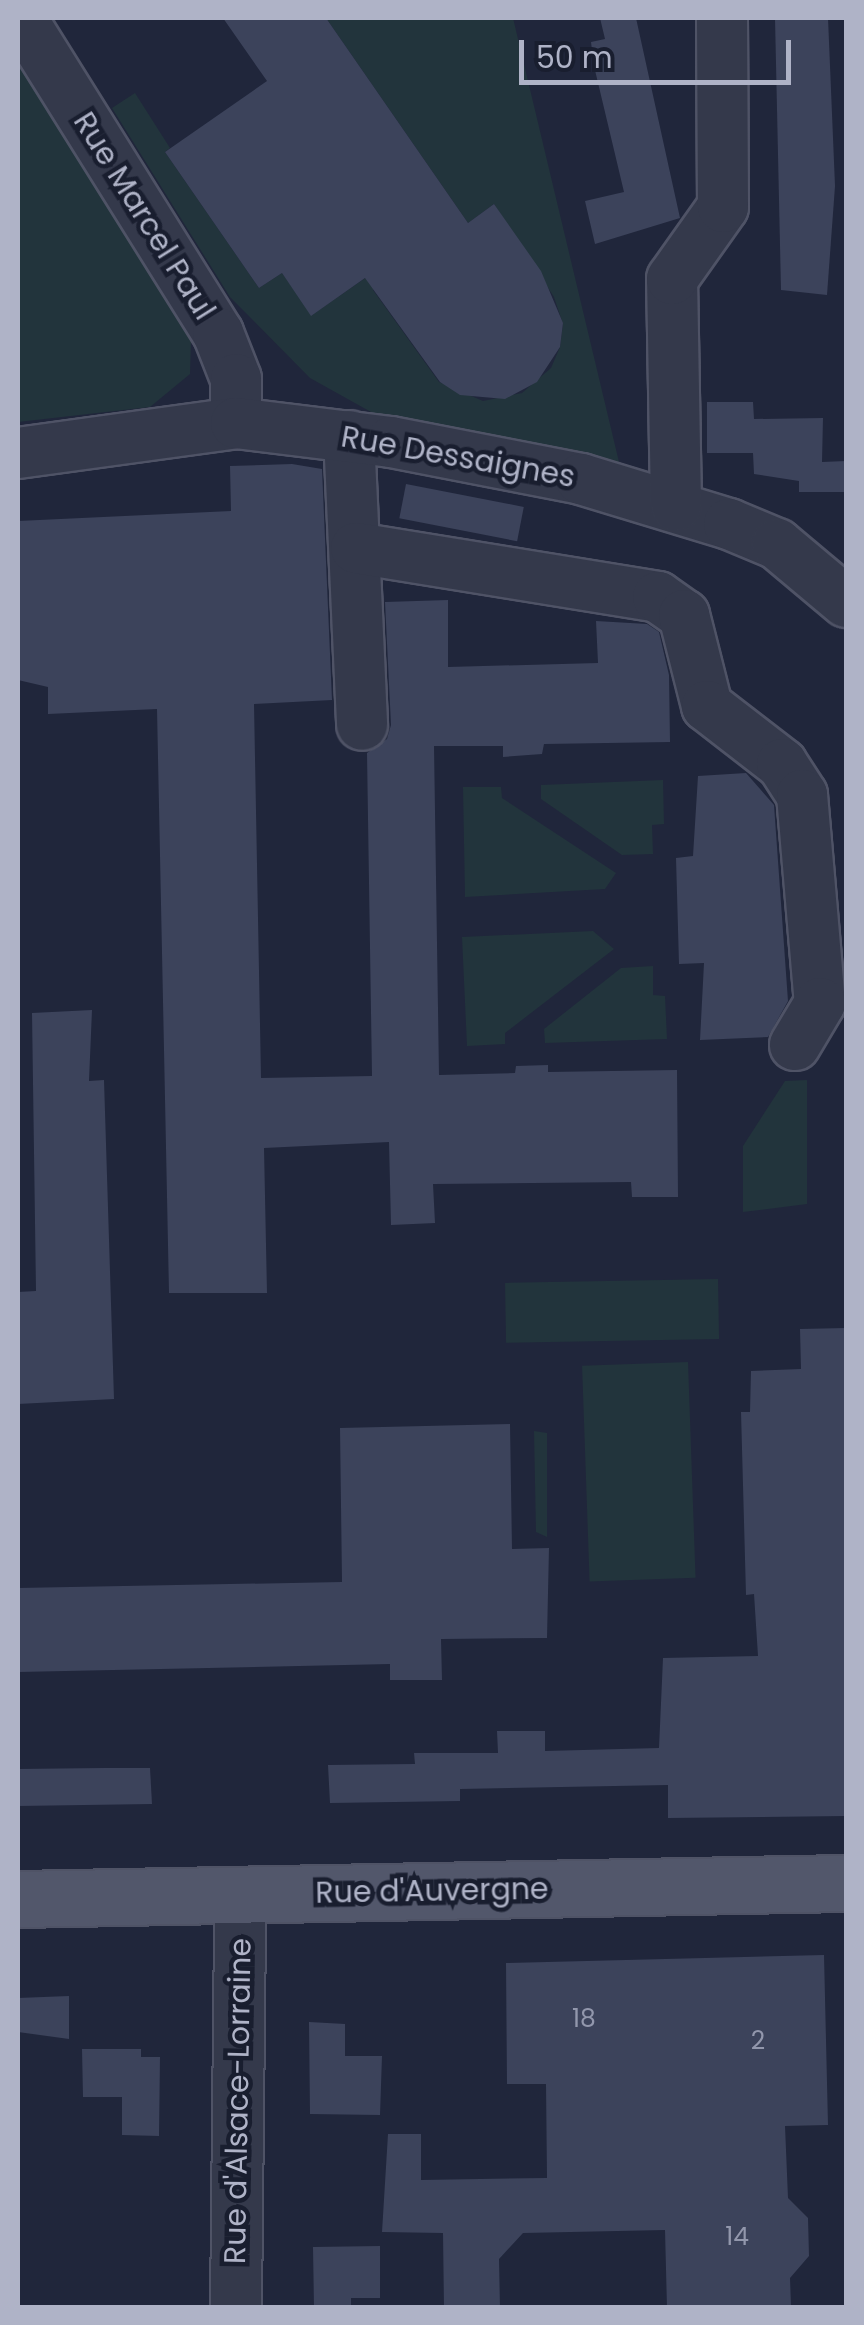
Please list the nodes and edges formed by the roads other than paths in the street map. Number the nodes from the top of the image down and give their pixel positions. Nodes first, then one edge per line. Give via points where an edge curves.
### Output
1 (21, 18) edge
2 (722, 18) edge
3 (236, 424) junction
4 (349, 436) junction
5 (18, 453) edge
6 (676, 506) junction
7 (356, 548) junction
8 (846, 602) edge
9 (362, 724) dead end
10 (829, 904) edge
11 (795, 1044) dead end
12 (846, 1883) edge
13 (240, 1895) junction
14 (18, 1899) edge
15 (236, 2308) edge

1 - 3 street, Rue Marcel Paul via 218,333 236,379
2 - 6 street via 723,208 672,278
3 - 4 street, Rue Dessaignes
3 - 5 street, Rue Dessaignes
4 - 6 street, Rue Dessaignes via 581,479
4 - 7 street
6 - 8 street, Rue Dessaignes via 777,544
7 - 9 street
7 - 10 street via 672,603 688,622 707,706 782,764 798,785
10 - 11 street via 820,1003
12 - 13 main road, Rue d'Auvergne
13 - 14 main road, Rue d'Auvergne
13 - 15 street, Rue d'Alsace-Lorraine

